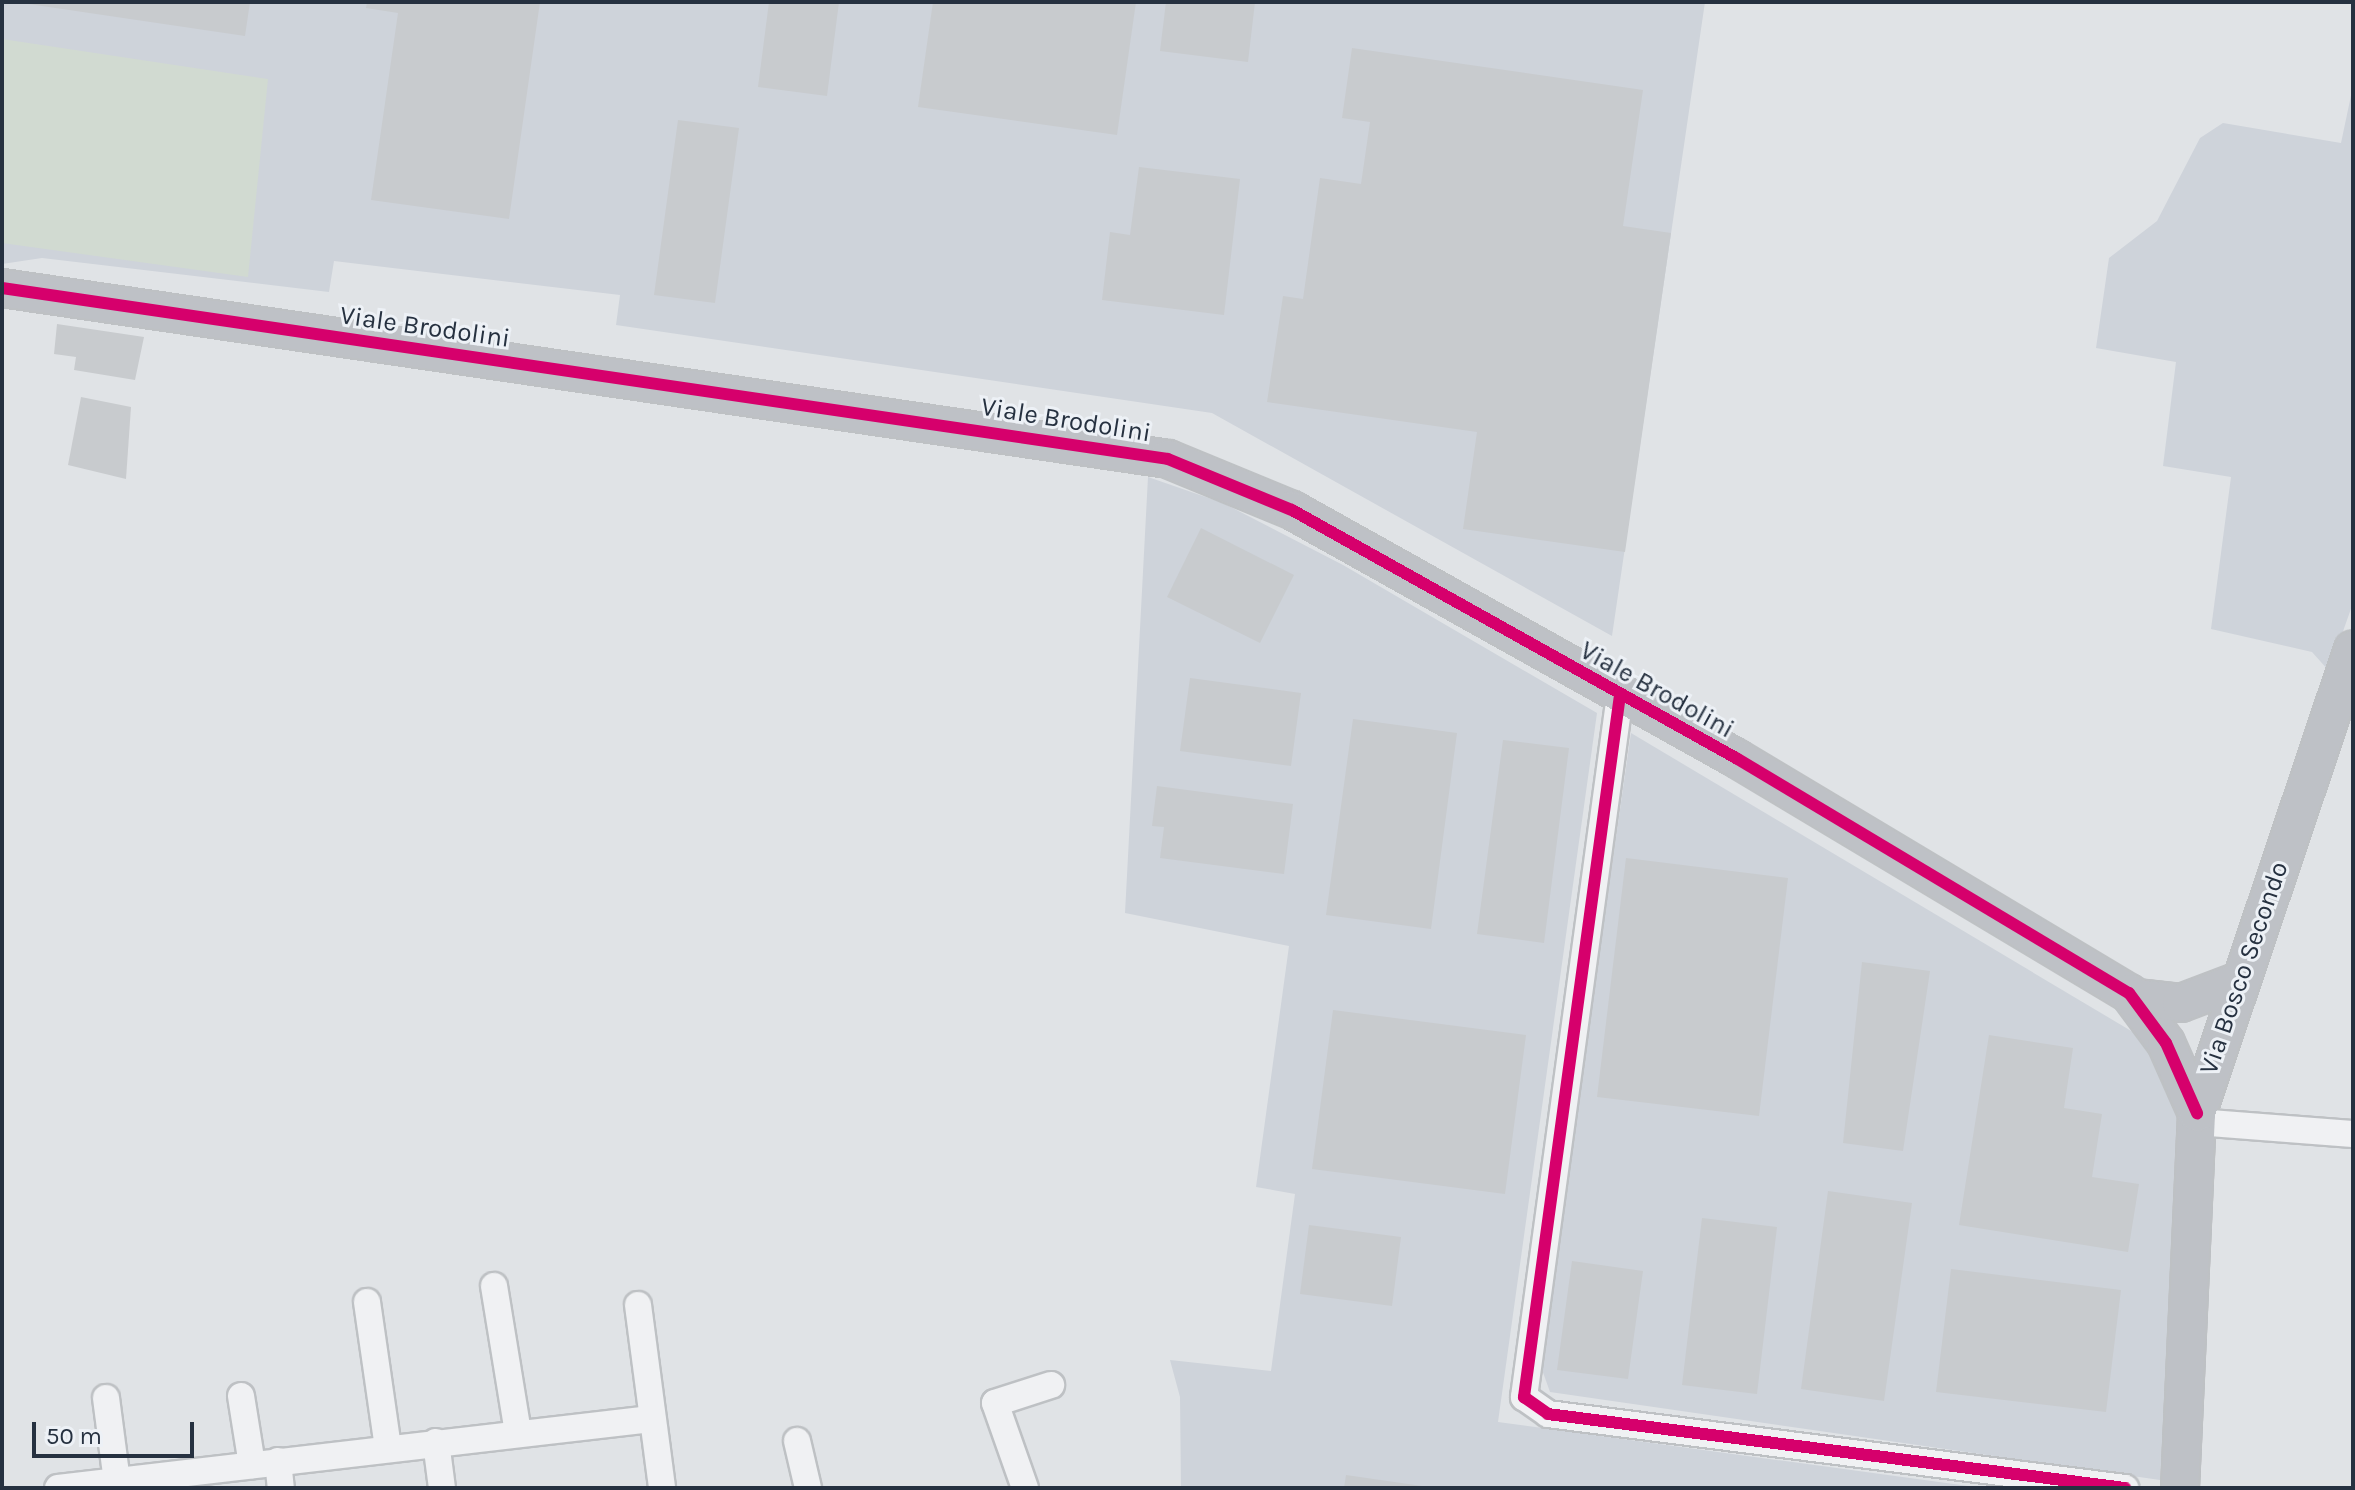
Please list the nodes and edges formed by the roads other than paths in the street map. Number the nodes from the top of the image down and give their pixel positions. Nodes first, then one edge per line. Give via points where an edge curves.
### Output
1 (2, 288) edge
2 (2353, 650) edge
3 (1620, 695) junction
4 (2239, 981) junction
5 (2136, 998) junction
6 (2181, 1003) junction
7 (2166, 1043) junction
8 (2217, 1044) junction
9 (2197, 1118) junction
10 (2353, 1134) edge
11 (494, 1286) dead end
12 (367, 1302) dead end
13 (638, 1305) dead end
14 (1051, 1385) dead end
15 (241, 1396) dead end
16 (106, 1398) dead end
17 (651, 1419) junction
18 (518, 1432) junction
19 (797, 1441) dead end
20 (436, 1442) junction
21 (388, 1448) junction
22 (265, 1463) junction
23 (117, 1481) junction
24 (58, 1488) edge
25 (281, 1488) edge
26 (442, 1488) edge
27 (662, 1488) edge
28 (808, 1488) edge
29 (1025, 1488) edge
30 (2125, 1488) edge
31 (2180, 1488) edge

1 - 3 street, Viale Brodolini via 1138,451 1292,510
2 - 4 street, Via Bosco Secondo
3 - 5 street, Viale Brodolini
3 - 30 street via 1524,1397 1548,1414
4 - 6 street
4 - 8 street, Via Bosco Secondo
5 - 6 street
5 - 7 street
6 - 8 street
7 - 8 street
7 - 9 street
8 - 9 street, Via Bosco Secondo
9 - 10 street
9 - 31 street, Via Bosco Secondo
11 - 18 street
12 - 21 street
13 - 17 street
14 - 29 street via 995,1403
15 - 22 street
16 - 23 street
17 - 18 street
17 - 27 street
18 - 20 street
19 - 28 street
20 - 21 street
20 - 26 street
21 - 22 street
22 - 23 street
22 - 25 street
23 - 24 street

